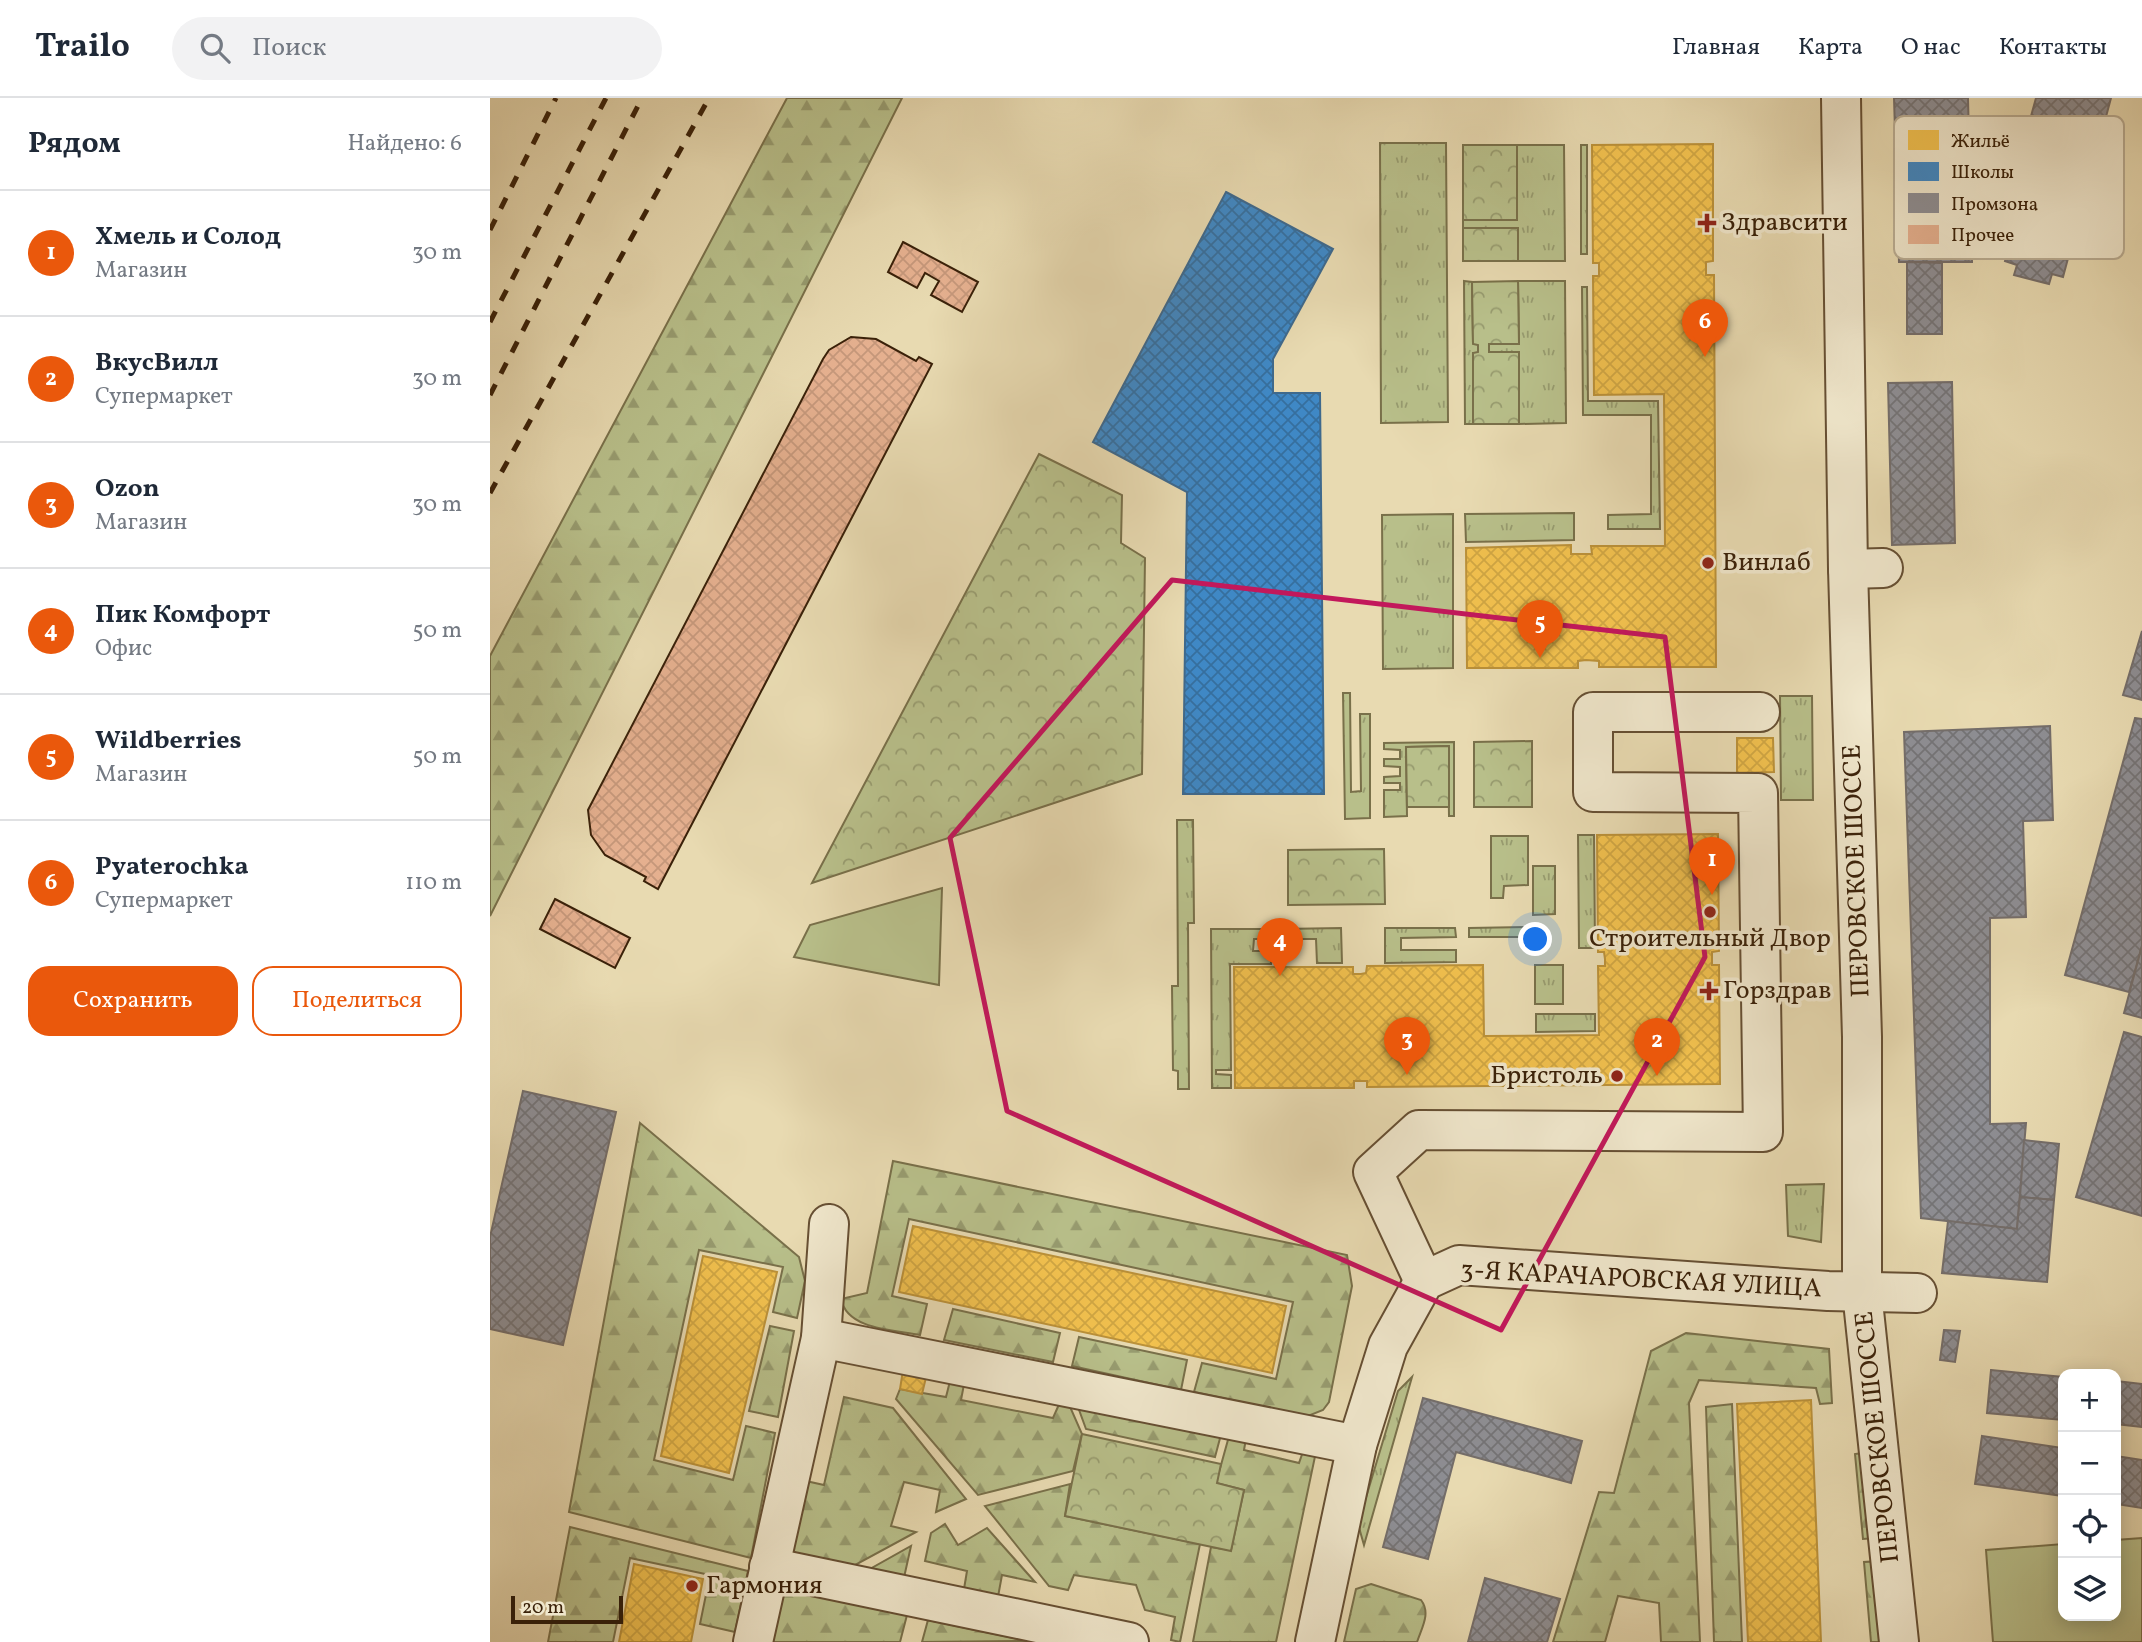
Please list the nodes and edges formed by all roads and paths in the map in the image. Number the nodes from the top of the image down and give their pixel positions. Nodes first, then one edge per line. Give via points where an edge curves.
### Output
1 (1841, 98) edge
2 (1760, 712) dead end
3 (828, 1224) dead end
4 (1424, 1281) junction
5 (1862, 1292) junction
6 (1917, 1293) dead end
7 (821, 1338) junction
8 (1357, 1445) junction
9 (769, 1567) junction
10 (753, 1642) edge
11 (1129, 1642) edge
12 (1315, 1642) edge
13 (1899, 1642) edge

1 - 5 street, ПЕРОВСКОЕ ШОССЕ via 1866,569
2 - 4 street via 1593,712 1593,792 1758,793 1763,1132 1419,1130 1373,1172
3 - 7 street
4 - 5 street, 3-Я КАРАЧАРОВСКАЯ УЛИЦА via 1459,1265
4 - 8 street, 3-Я КАРАЧАРОВСКАЯ УЛИЦА via 1388,1346
5 - 6 street, 3-Я КАРАЧАРОВСКАЯ УЛИЦА
5 - 13 street, ПЕРОВСКОЕ ШОССЕ
7 - 8 street
7 - 9 street
8 - 12 street, 3-Я КАРАЧАРОВСКАЯ УЛИЦА
9 - 10 street
9 - 11 street

